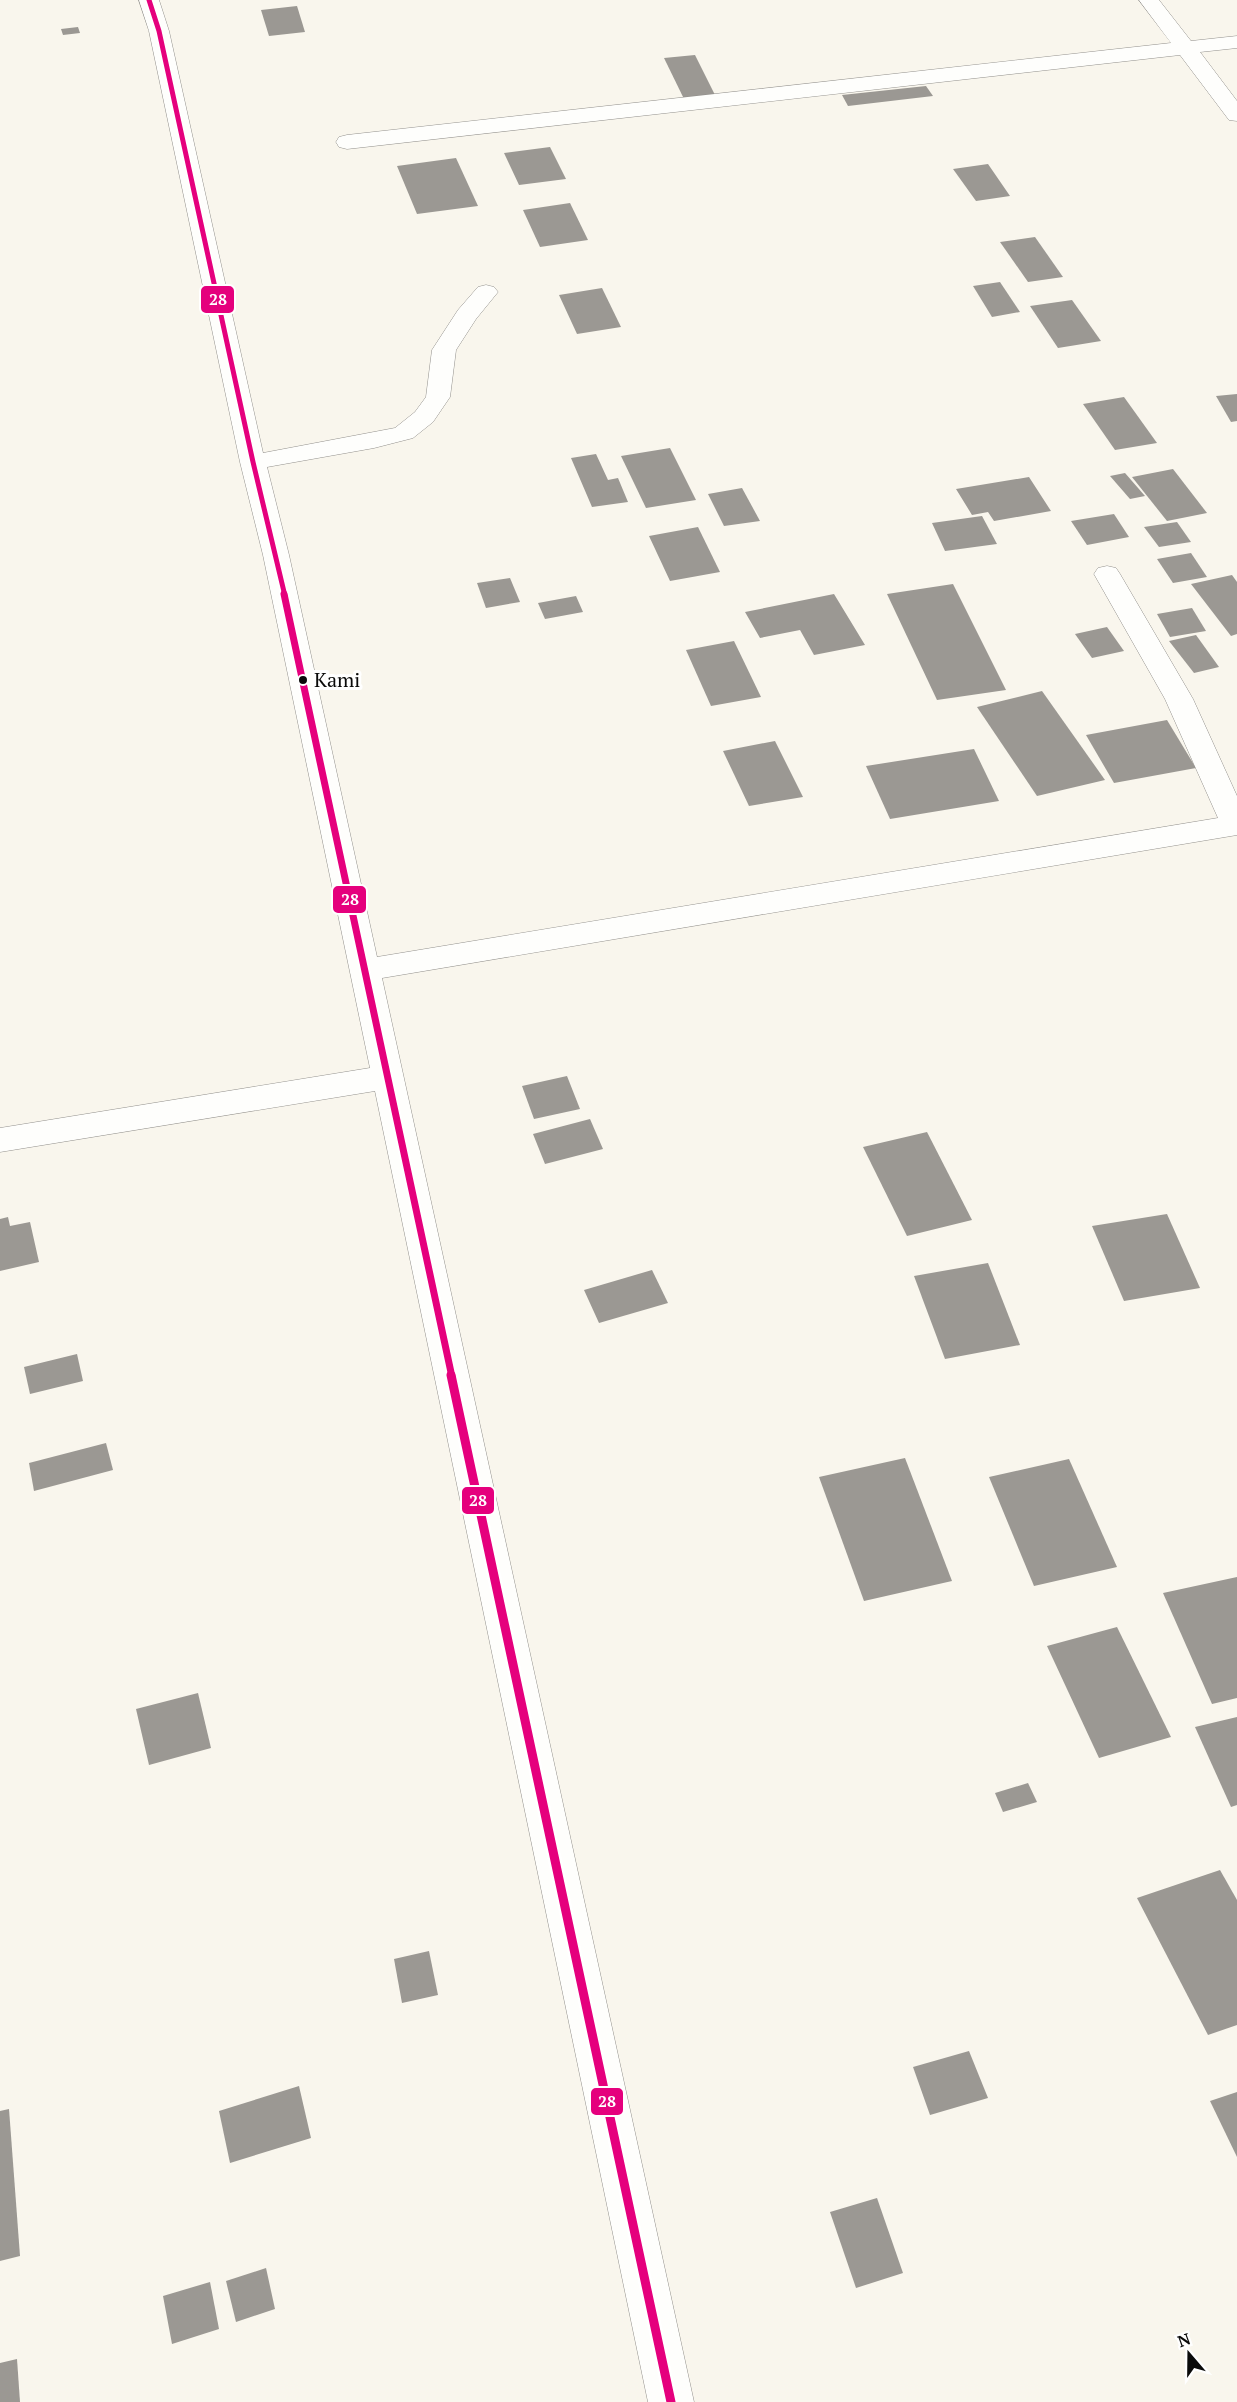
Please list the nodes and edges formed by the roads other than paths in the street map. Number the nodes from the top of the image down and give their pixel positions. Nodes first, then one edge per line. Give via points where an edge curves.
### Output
1 (149, 0) edge
2 (1149, 0) edge
3 (1237, 42) edge
4 (1184, 47) junction
5 (1237, 115) edge
6 (347, 142) dead end
7 (486, 292) dead end
8 (253, 462) junction
9 (1107, 574) dead end
10 (1237, 825) edge
11 (365, 970) junction
12 (388, 1077) junction
13 (0, 1140) edge
14 (671, 2402) edge

1 - 8 street
2 - 4 street
3 - 4 street
4 - 5 street
4 - 6 street
7 - 8 street via 444,350 438,397 424,417 404,433
8 - 11 street
9 - 10 street via 1179,699
10 - 11 street
11 - 12 street
12 - 13 street
12 - 14 street

